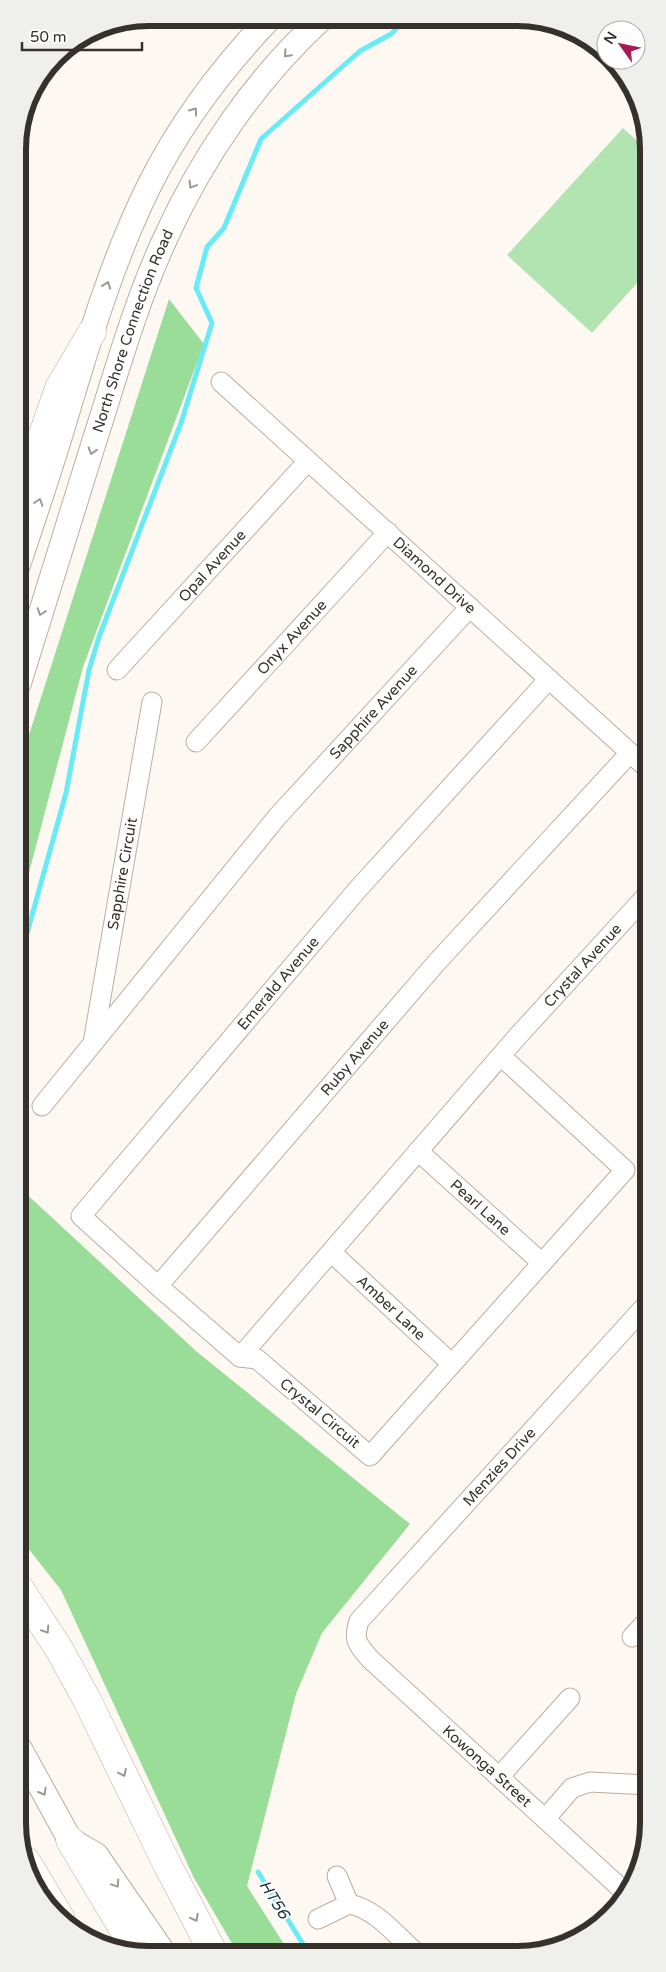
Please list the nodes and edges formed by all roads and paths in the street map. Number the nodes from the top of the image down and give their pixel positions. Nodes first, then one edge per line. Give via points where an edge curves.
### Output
1 (263, 26) edge
2 (314, 26) edge
3 (92, 332) junction
4 (221, 382) dead end
5 (308, 460) junction
6 (27, 481) edge
7 (388, 532) junction
8 (27, 537) edge
9 (470, 607) junction
10 (27, 655) edge
11 (117, 670) dead end
12 (549, 679) junction
13 (152, 702) dead end
14 (196, 742) dead end
15 (630, 753) junction
16 (640, 762) edge
17 (277, 817) joint
18 (640, 903) edge
19 (92, 1044) junction
20 (501, 1056) junction
21 (42, 1106) dead end
22 (418, 1151) junction
23 (331, 1252) junction
24 (542, 1263) junction
25 (158, 1286) junction
26 (639, 1313) edge
27 (240, 1356) junction
28 (452, 1364) junction
29 (26, 1598) edge
30 (639, 1629) edge
31 (355, 1634) joint
32 (632, 1637) dead end
33 (570, 1698) dead end
34 (26, 1760) edge
35 (500, 1777) junction
36 (639, 1785) edge
37 (545, 1819) junction
38 (70, 1840) junction
39 (337, 1876) dead end
40 (621, 1888) edge
41 (349, 1904) junction
42 (318, 1919) dead end
43 (132, 1944) edge
44 (159, 1946) edge
45 (210, 1946) edge
46 (408, 1946) edge

3 -> 1 main road via 106,287 136,215 168,152 219,77
2 -> 10 main road, North Shore Connection Road via 246,102 188,191 164,240 124,346
3 - 6 highway via 59,388
8 -> 3 main road
4 - 5 street, Diamond Drive
5 - 7 street, Diamond Drive
5 - 11 street, Opal Avenue
7 - 9 street, Diamond Drive
7 - 14 street, Onyx Avenue
9 - 12 street, Diamond Drive
9 - 17 street, Sapphire Avenue
12 - 15 street, Diamond Drive
12 - 25 street, Emerald Avenue via 358,889 82,1216
13 - 19 street, Sapphire Circuit
15 - 16 street, Diamond Drive
15 - 25 street, Ruby Avenue via 437,962
17 - 19 street, Sapphire Circuit
18 - 20 street, Crystal Avenue
19 - 21 street, Sapphire Circuit
20 - 22 street
20 - 24 street, Crystal Circuit via 625,1170
22 - 23 street
22 - 24 street, Pearl Lane
23 - 27 street
23 - 28 street, Amber Lane
24 - 28 street, Crystal Circuit
25 - 27 street
26 - 31 street, Menzies Drive via 359,1621
27 - 28 street, Crystal Circuit via 257,1359 370,1456
29 -> 45 highway via 86,1698
30 - 32 street
31 - 35 street, Kowonga Street via 358,1646 370,1659
33 - 35 street
34 -> 38 main road
35 - 37 street, Kowonga Street
36 - 37 street via 590,1782 572,1788
37 - 40 street, Kowonga Street
38 - 43 highway
38 -> 44 main road via 96,1855
39 - 41 street
41 - 42 street
41 - 46 street via 375,1915

